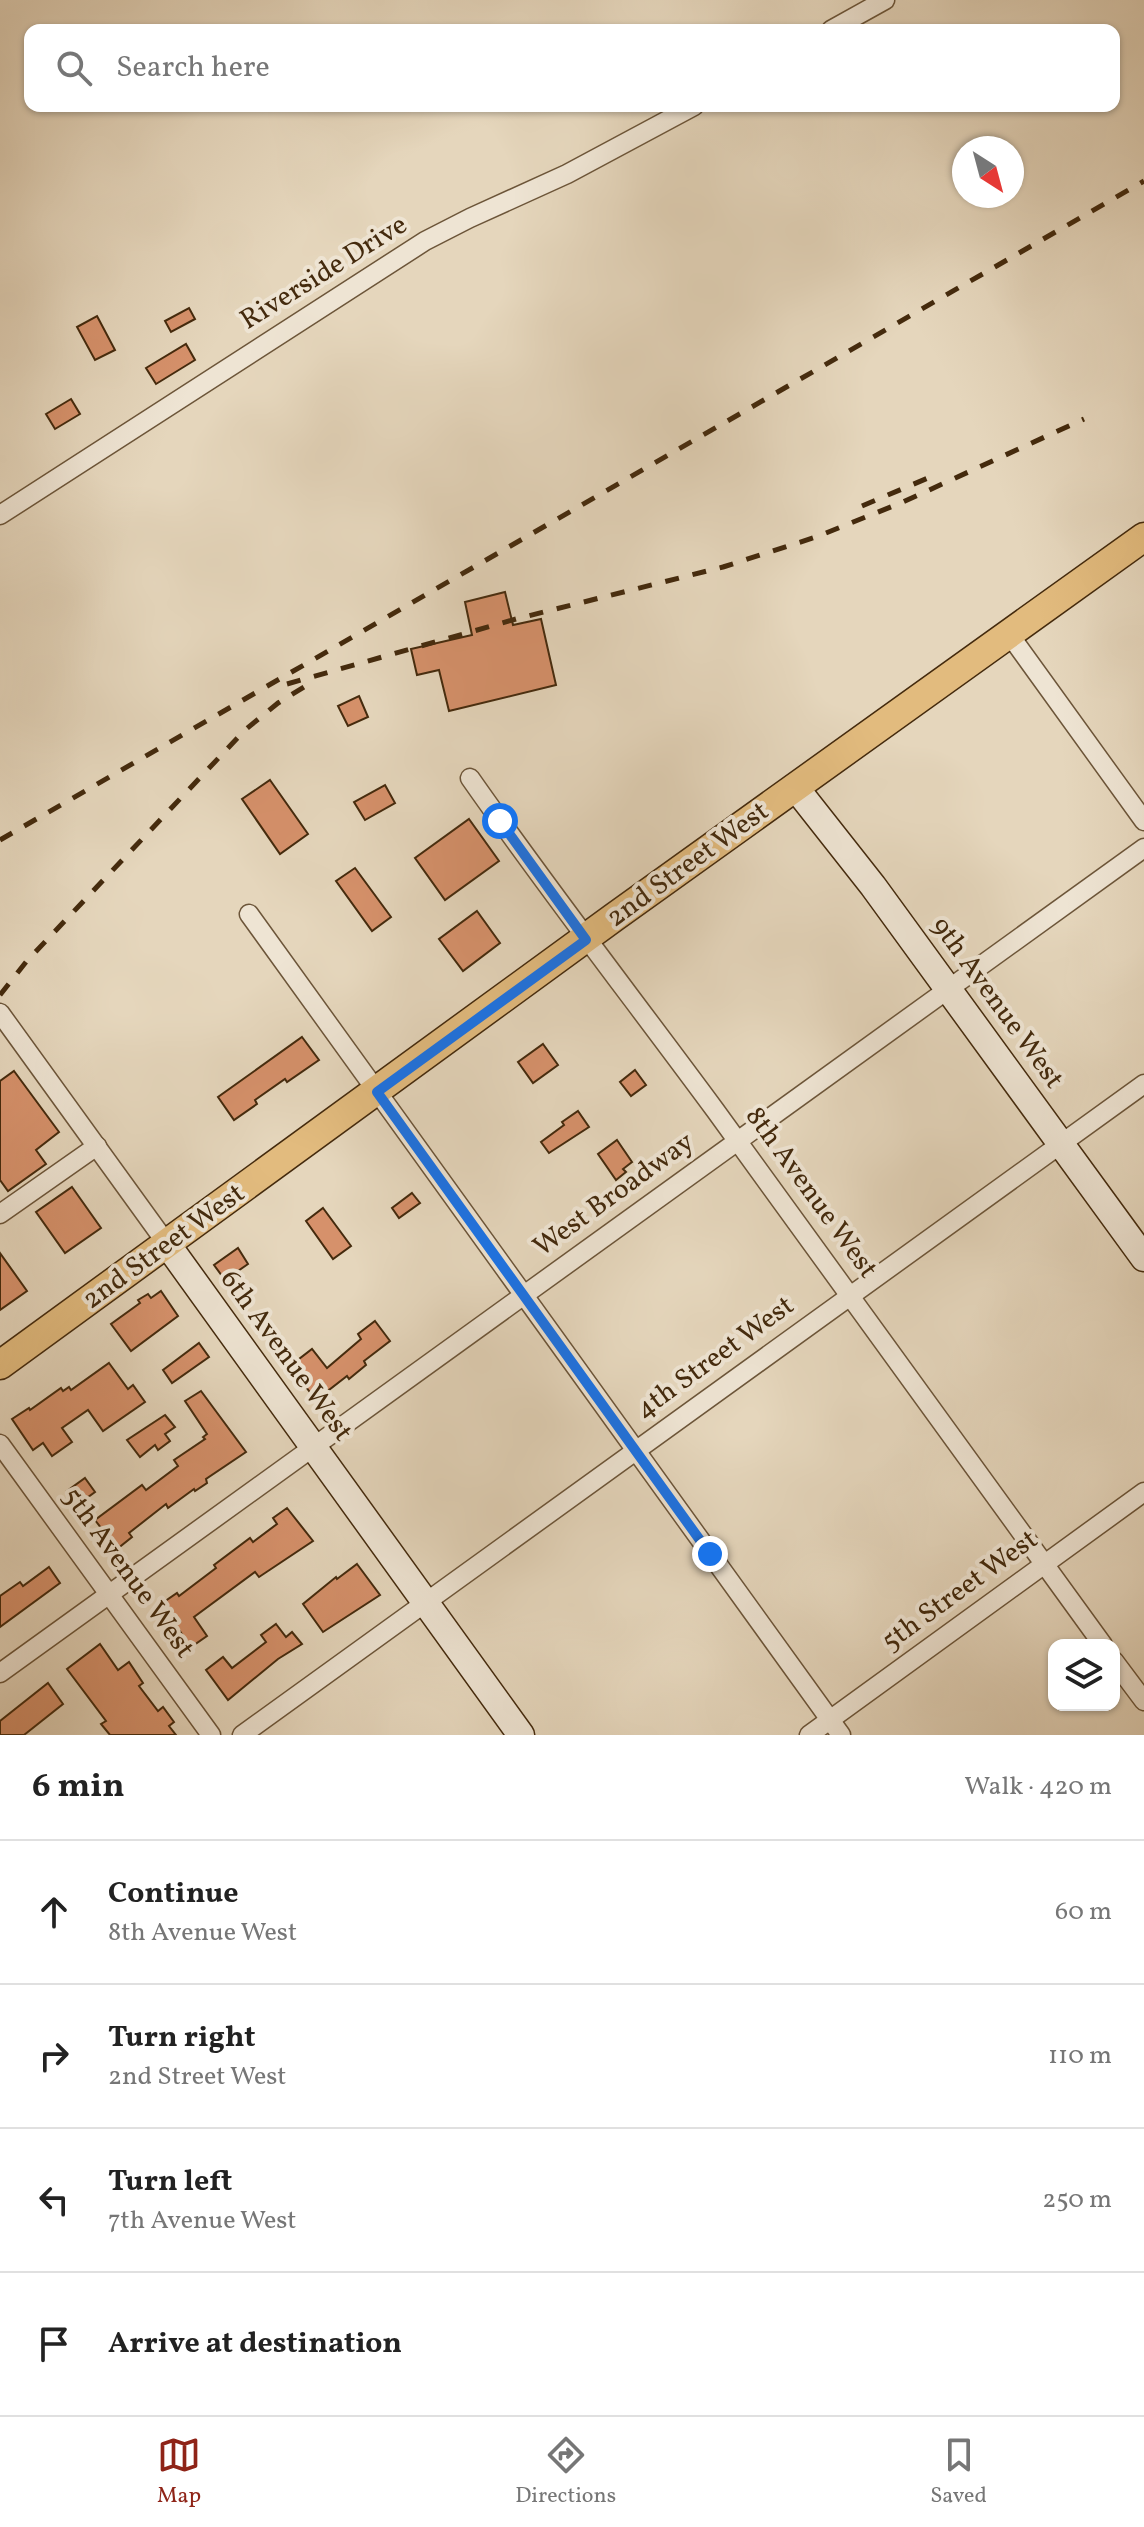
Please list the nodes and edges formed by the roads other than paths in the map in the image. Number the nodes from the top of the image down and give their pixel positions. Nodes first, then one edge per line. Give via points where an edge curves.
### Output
1 (885, 0) edge
2 (842, 24) edge
3 (683, 112) edge
4 (0, 515) edge
5 (1144, 537) edge
6 (1009, 634) junction
7 (470, 778) dead end
8 (795, 787) junction
9 (1144, 821) edge
10 (1144, 848) edge
11 (249, 914) dead end
12 (586, 940) junction
13 (948, 990) junction
14 (0, 1013) edge
15 (1144, 1084) edge
16 (377, 1092) junction
17 (738, 1141) junction
18 (1060, 1144) junction
19 (97, 1146) junction
20 (0, 1214) edge
21 (167, 1244) junction
22 (1144, 1258) edge
23 (523, 1294) junction
24 (851, 1294) junction
25 (0, 1365) edge
26 (0, 1444) edge
27 (312, 1447) junction
28 (635, 1450) junction
29 (1144, 1492) edge
30 (1045, 1564) junction
31 (109, 1594) junction
32 (425, 1603) junction
33 (1099, 1639) edge
34 (1120, 1669) edge
35 (0, 1673) edge
36 (1144, 1701) edge
37 (836, 1728) edge
38 (211, 1735) edge
39 (242, 1735) edge
40 (521, 1735) edge
41 (809, 1735) edge

1 - 2 street
3 - 4 street, Riverside Drive via 425,241
5 - 6 main road, 2nd Street West
6 - 8 main road, 2nd Street West
6 - 9 street
7 - 12 street, 8th Avenue West
8 - 12 main road, 2nd Street West
8 - 13 street, 9th Avenue West
10 - 13 street, West Broadway
11 - 16 street
12 - 16 main road, 2nd Street West
12 - 17 street, 8th Avenue West
13 - 17 street, West Broadway
13 - 18 street, 9th Avenue West
14 - 19 street, 6th Avenue West
15 - 18 street, 4th Street West
16 - 21 main road, 2nd Street West
16 - 23 street
17 - 23 street, West Broadway
17 - 24 street, 8th Avenue West
18 - 22 street, 9th Avenue West
18 - 24 street, 4th Street West
19 - 20 street
19 - 21 street, 6th Avenue West
21 - 25 main road, 2nd Street West
21 - 27 street, 6th Avenue West
23 - 27 street, West Broadway
23 - 28 street
24 - 28 street, 4th Street West
24 - 30 street, 8th Avenue West
26 - 31 street, 5th Avenue West
27 - 31 street, West Broadway
27 - 32 street, 6th Avenue West
28 - 32 street, 4th Street West
28 - 37 street
29 - 30 street, 5th Street West
30 - 33 street, 8th Avenue West
30 - 37 street, 5th Street West
31 - 35 street, West Broadway
31 - 38 street, 5th Avenue West
32 - 39 street, 4th Street West
32 - 40 street, 6th Avenue West
34 - 36 street
37 - 41 street, 5th Street West

